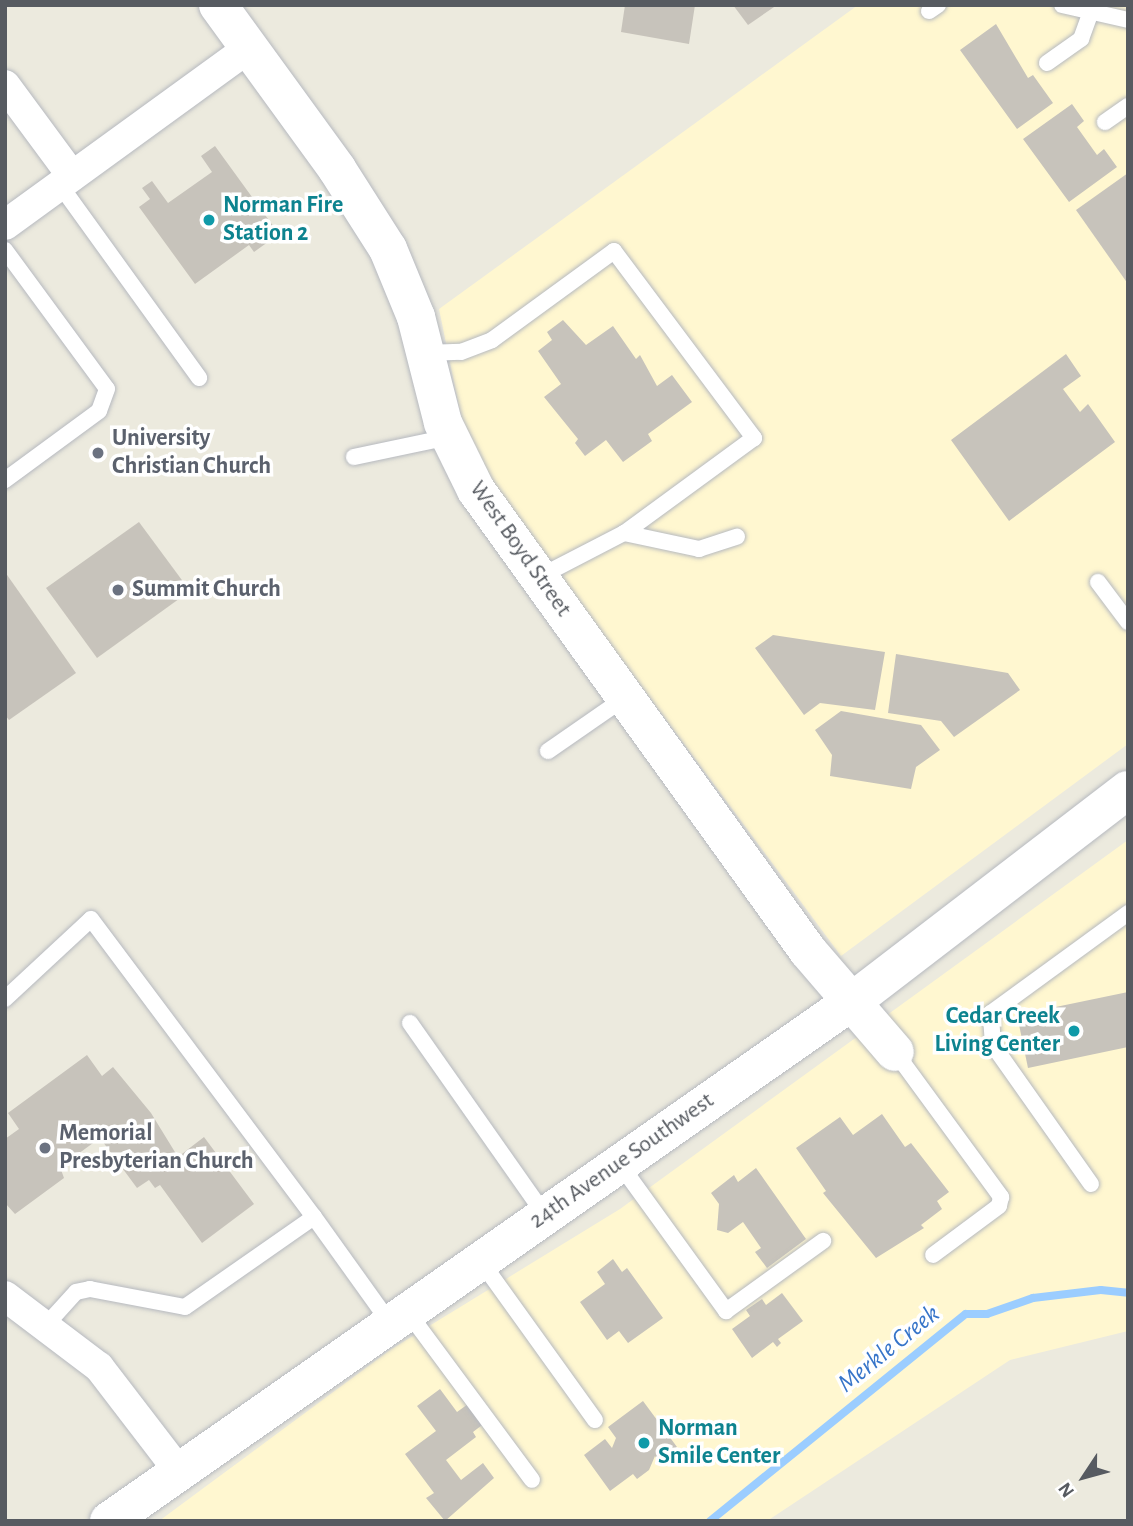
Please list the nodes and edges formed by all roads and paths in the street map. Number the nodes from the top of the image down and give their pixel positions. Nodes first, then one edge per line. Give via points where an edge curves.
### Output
1 (218, 5) edge
2 (1062, 5) edge
3 (1091, 12) junction
4 (1128, 20) edge
5 (249, 48) junction
6 (1047, 63) dead end
7 (5, 85) edge
8 (1128, 106) edge
9 (1105, 122) dead end
10 (66, 180) junction
11 (5, 225) edge
12 (5, 250) edge
13 (425, 354) junction
14 (199, 378) dead end
15 (449, 437) junction
16 (354, 457) dead end
17 (5, 480) edge
18 (624, 533) junction
19 (737, 537) dead end
20 (539, 577) junction
21 (1098, 582) dead end
22 (1128, 622) edge
23 (626, 697) junction
24 (548, 751) dead end
25 (1128, 790) edge
26 (1128, 913) edge
27 (5, 999) edge
28 (854, 1000) junction
29 (410, 1023) dead end
30 (895, 1052) joint
31 (619, 1164) junction
32 (1091, 1184) dead end
33 (545, 1215) junction
34 (314, 1217) junction
35 (823, 1241) dead end
36 (933, 1255) dead end
37 (480, 1260) junction
38 (5, 1296) edge
39 (398, 1317) junction
40 (47, 1324) junction
41 (595, 1420) dead end
42 (178, 1470) junction
43 (531, 1480) dead end
44 (109, 1521) edge

1 - 5 street, West Boyd Street
2 - 3 lane
3 - 4 lane
3 - 6 lane via 1081,39
5 - 10 street
5 - 13 street, West Boyd Street via 369,216 403,281
7 - 10 street
8 - 9 lane
10 - 11 street
10 - 14 lane
12 - 17 lane via 107,389 107,401
13 - 15 street, West Boyd Street
13 - 18 lane via 461,352 492,340 614,251 754,438
15 - 16 lane
15 - 20 street, West Boyd Street via 477,490
18 - 19 lane via 699,549
18 - 20 lane
20 - 23 street, West Boyd Street
21 - 22 lane
23 - 24 lane
23 - 28 street, West Boyd Street via 808,951
25 - 28 street, 24th Avenue Southwest
26 - 32 lane via 991,1013 993,1045
27 - 34 lane via 91,919
28 - 30 street, West Boyd Street
28 - 31 street, 24th Avenue Southwest
29 - 33 lane
30 - 36 lane via 1001,1197 999,1206
31 - 33 street, 24th Avenue Southwest
31 - 35 lane via 726,1311
33 - 37 street, 24th Avenue Southwest
34 - 39 lane
34 - 40 lane via 185,1307 90,1289 76,1292
37 - 39 street, 24th Avenue Southwest
37 - 41 lane
38 - 40 street
39 - 42 street, 24th Avenue Southwest
39 - 43 lane
40 - 42 street via 99,1367
42 - 44 street, 24th Avenue Southwest

